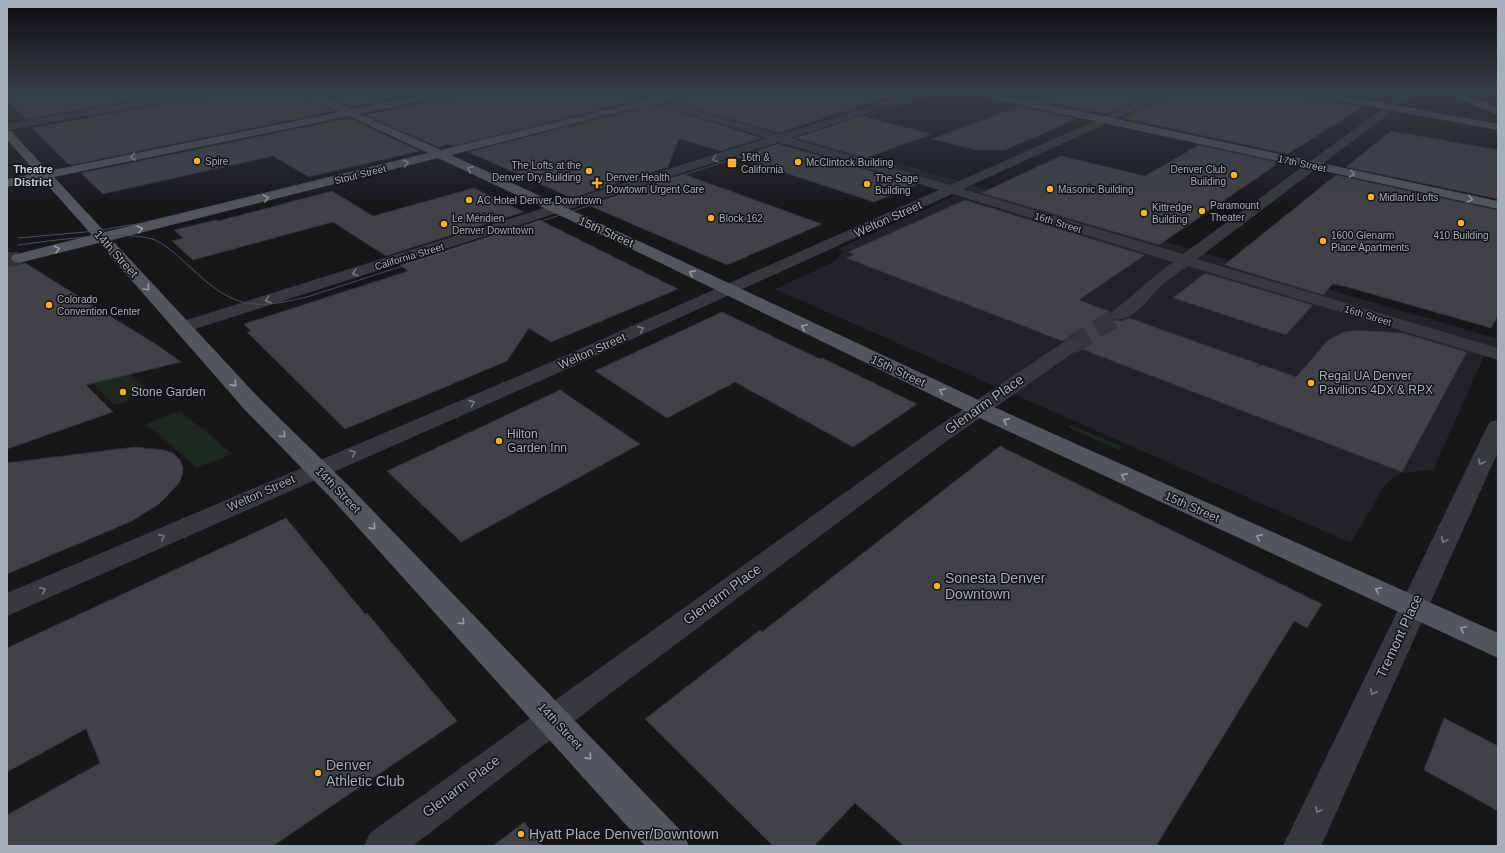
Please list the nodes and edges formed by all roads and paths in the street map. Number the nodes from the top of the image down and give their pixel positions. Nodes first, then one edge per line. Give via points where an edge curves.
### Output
1 (267, 130) edge
2 (385, 130) edge
3 (541, 130) edge
4 (760, 130) edge
5 (807, 130) edge
6 (1087, 130) edge
7 (1148, 130) edge
8 (1362, 130) edge
9 (7, 133) edge
10 (784, 137) junction
11 (439, 155) junction
12 (1314, 166) junction
13 (46, 175) junction
14 (7, 182) edge
15 (957, 188) junction
16 (1498, 205) edge
17 (556, 209) junction
18 (102, 238) junction
19 (1190, 257) junction
20 (20, 258) tunnel mouth
21 (727, 290) junction
22 (1112, 312) tunnel mouth
23 (183, 327) junction
24 (1498, 344) edge
25 (1069, 346) tunnel mouth
26 (1498, 354) edge
27 (977, 408) junction
28 (1498, 427) edge
29 (317, 469) junction
30 (7, 605) edge
31 (1413, 606) junction
32 (1498, 646) edge
33 (552, 720) junction
34 (382, 846) edge
35 (670, 846) edge
36 (1302, 846) edge

1 -> 13 main road
2 - 11 main road, 15th Street
3 - 11 main road, Stout Street
4 - 10 street, 16th Street
5 - 10 street, California Street
6 - 15 street, Welton Street
7 - 12 main road, 17th Street
8 - 12 street
9 - 13 main road, 14th Street
10 - 15 street, 16th Street
10 -> 17 street, California Street
17 -> 11 main road, 15th Street
18 -> 11 main road, Stout Street
12 -> 16 main road, 17th Street
12 - 19 street
13 - 14 main road
13 - 18 main road, 14th Street
15 - 19 street, 16th Street
15 - 21 street, Welton Street
21 -> 17 main road, 15th Street
17 -> 23 street, California Street
20 -> 18 main road, Stout Street
18 -> 23 main road, 14th Street
19 - 22 street via 1156,282 1146,294
19 - 24 street, 16th Street
19 - 26 street, 16th Street
27 -> 21 main road, 15th Street
29 -> 21 street, Welton Street
23 -> 29 main road, 14th Street via 255,408
25 - 27 street, Glenarm Place
31 -> 27 main road, 15th Street
27 - 33 street, Glenarm Place
28 -> 31 street, Tremont Place
30 -> 29 street, Welton Street
29 -> 33 main road, 14th Street via 527,690
32 -> 31 main road, 15th Street
31 -> 36 street, Tremont Place
33 - 34 street, Glenarm Place
33 -> 35 main road, 14th Street

